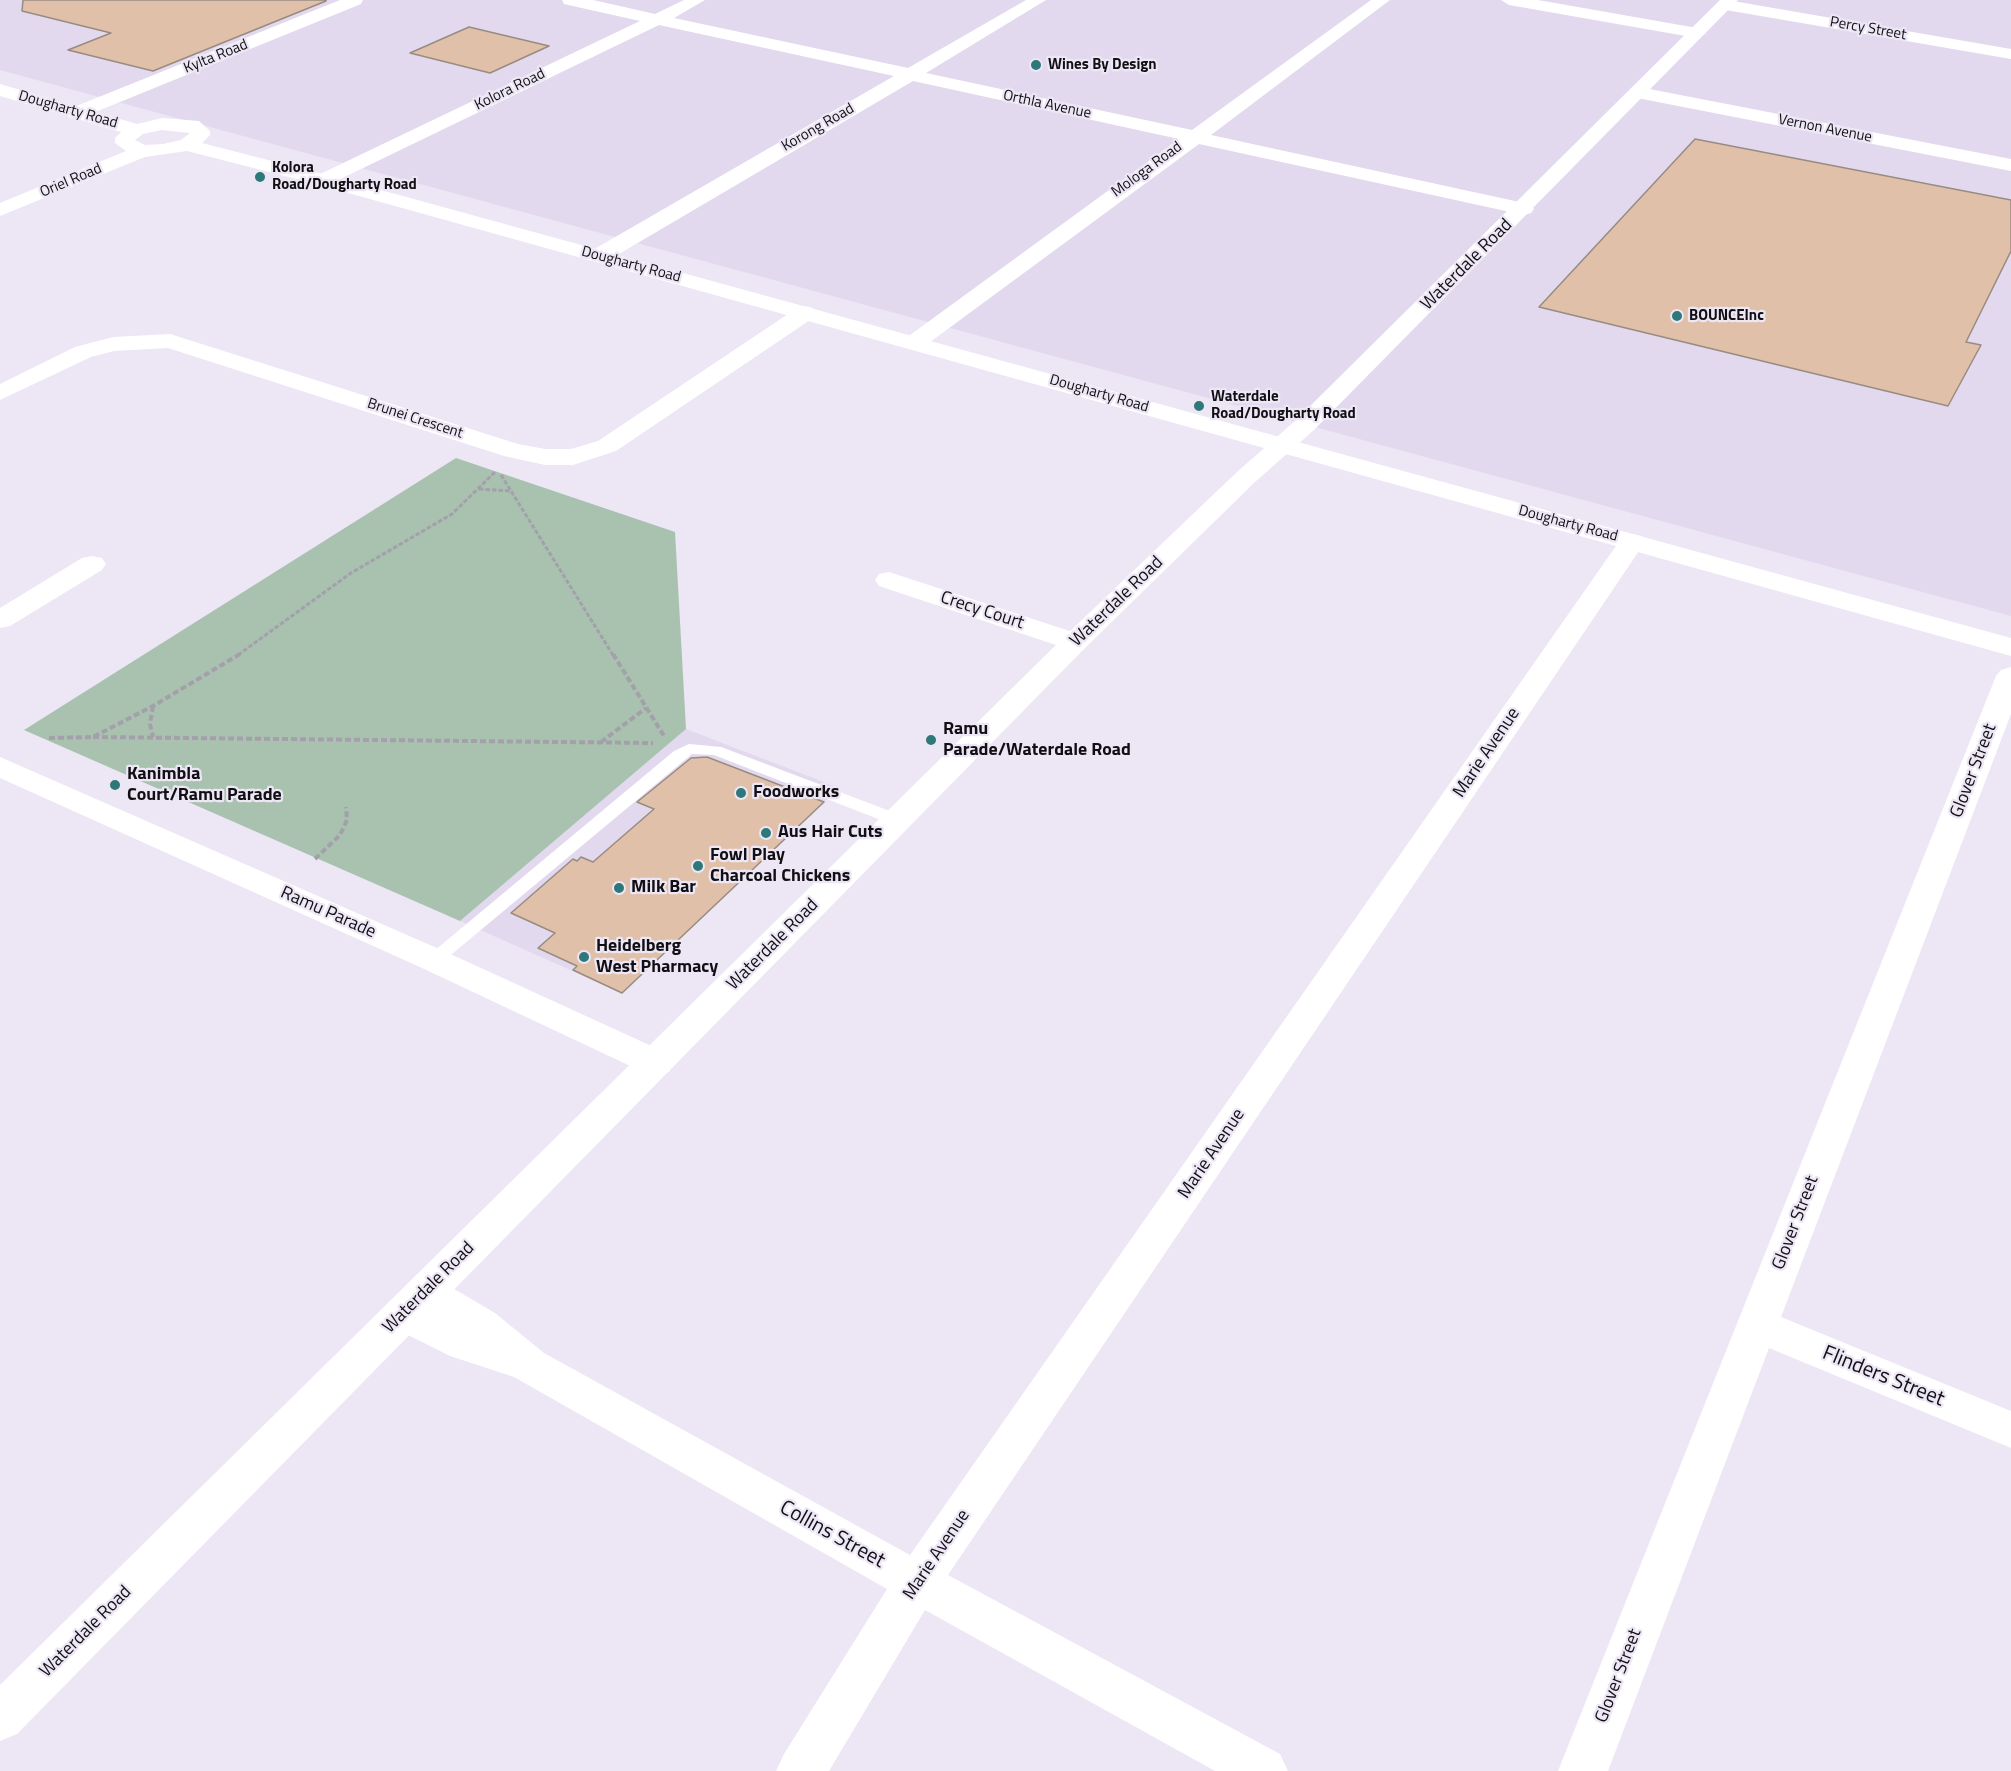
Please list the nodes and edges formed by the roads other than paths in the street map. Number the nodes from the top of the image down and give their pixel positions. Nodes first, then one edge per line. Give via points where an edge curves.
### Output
1 (355, 0) edge
2 (570, 0) edge
3 (697, 0) edge
4 (1038, 0) edge
5 (1382, 0) edge
6 (1509, 0) edge
7 (1728, 2) edge
8 (657, 20) junction
9 (1697, 33) junction
10 (2011, 54) edge
11 (908, 75) junction
12 (0, 90) edge
13 (1639, 93) junction
14 (76, 113) junction
15 (136, 130) junction
16 (1194, 137) junction
17 (187, 145) junction
18 (142, 151) junction
19 (2011, 165) edge
20 (323, 180) junction
21 (1524, 209) junction
22 (0, 210) edge
23 (599, 256) junction
24 (805, 313) junction
25 (914, 343) junction
26 (0, 393) edge
27 (1282, 444) junction
28 (1632, 542) junction
29 (92, 564) dead end
30 (889, 580) dead end
31 (0, 620) edge
32 (1075, 642) junction
33 (2011, 647) edge
34 (2011, 676) edge
35 (0, 766) edge
36 (897, 820) junction
37 (434, 960) junction
38 (656, 1063) junction
39 (415, 1303) junction
40 (1756, 1325) junction
41 (2011, 1430) edge
42 (917, 1582) junction
43 (0, 1718) edge
44 (801, 1771) edge
45 (1263, 1771) edge
46 (1583, 1771) edge

1 - 14 street, Kylta Road
2 - 8 street, Orthla Avenue
3 - 8 street, Kolora Road
4 - 11 street, Korong Road
5 - 16 street, Mologa Road
6 - 9 street
7 - 9 street, Waterdale Road
7 - 10 street, Percy Street
8 - 11 street, Orthla Avenue
8 - 20 street, Kolora Road
9 - 13 street, Waterdale Road
11 - 16 street, Orthla Avenue
11 - 23 street, Korong Road
12 - 14 street, Dougharty Road
13 - 19 street, Vernon Avenue
13 - 21 street, Waterdale Road
14 - 15 street, Dougharty Road
15 - 17 street via 162,124 192,125 200,135
15 - 18 street via 125,138 125,143
16 - 21 street, Orthla Avenue
16 - 25 street, Mologa Road
17 - 18 street, Oriel Road
17 - 20 street, Dougharty Road
18 - 22 street, Oriel Road
20 - 23 street, Dougharty Road
21 - 27 street, Waterdale Road
23 - 24 street, Dougharty Road
24 - 25 street, Dougharty Road
24 - 26 street, Brunei Crescent via 607,446 557,458 513,451 170,341 113,344 83,352
25 - 27 street, Dougharty Road
27 - 28 street, Dougharty Road
27 - 32 street, Waterdale Road
28 - 33 street, Dougharty Road
28 - 42 street, Marie Avenue
29 - 31 street
30 - 32 street, Crecy Court
32 - 36 street, Waterdale Road
34 - 40 street, Glover Street
35 - 37 street, Ramu Parade
36 - 37 lane via 716,750 689,749
36 - 38 street, Waterdale Road
37 - 38 street, Ramu Parade
38 - 39 street, Waterdale Road
39 - 42 street, Collins Street via 465,1344 529,1365
39 - 43 street, Waterdale Road
40 - 41 street, Flinders Street
40 - 46 street, Glover Street
42 - 44 street, Marie Avenue
42 - 45 street, Collins Street

